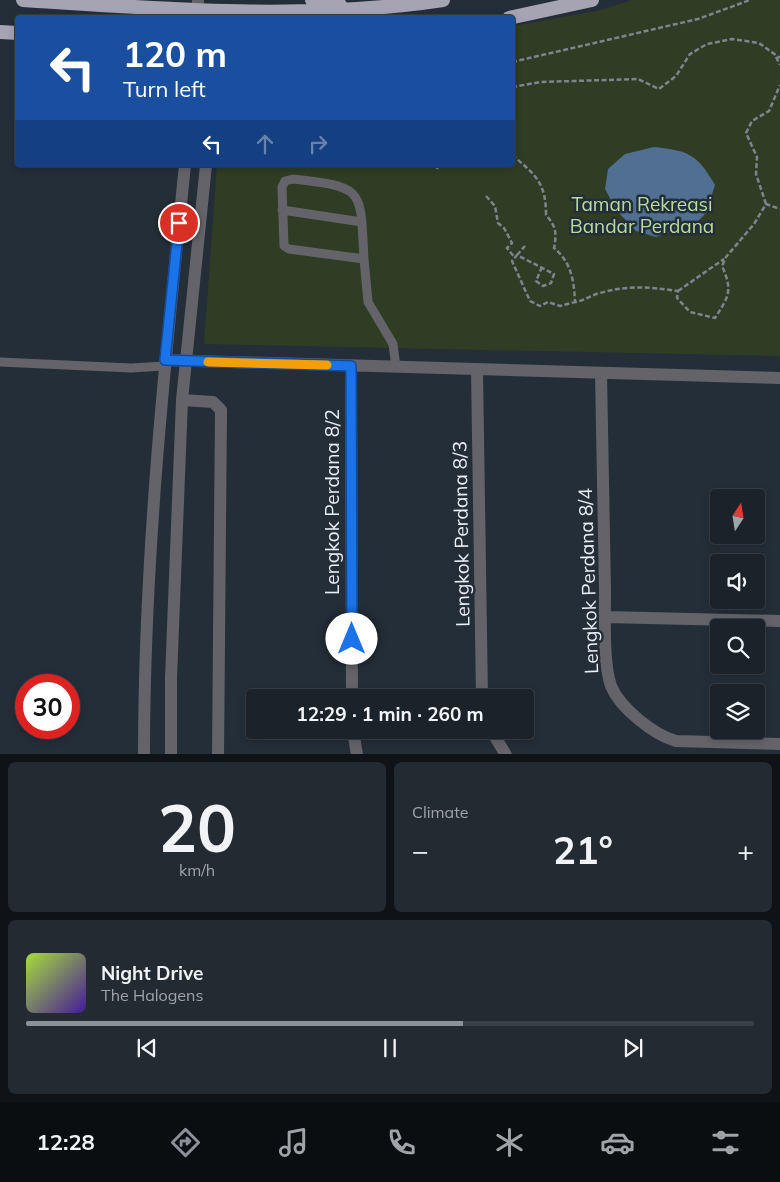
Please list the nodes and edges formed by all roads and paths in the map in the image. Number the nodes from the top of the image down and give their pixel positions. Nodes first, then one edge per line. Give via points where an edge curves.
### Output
1 (23, 0) edge
2 (144, 0) edge
3 (312, 0) edge
4 (443, 0) edge
5 (592, 0) edge
6 (750, 0) edge
7 (102, 5) junction
8 (398, 7) junction
9 (198, 10) edge
10 (221, 10) edge
11 (515, 17) edge
12 (0, 32) edge
13 (15, 33) edge
14 (776, 56) junction
15 (780, 58) edge
16 (515, 61) edge
17 (780, 65) edge
18 (780, 85) edge
19 (515, 86) edge
20 (515, 158) edge
21 (185, 167) edge
22 (206, 167) edge
23 (486, 196) dead end
24 (766, 204) junction
25 (780, 208) edge
26 (282, 210) junction
27 (362, 222) junction
28 (525, 246) dead end
29 (516, 256) junction
30 (726, 257) junction
31 (364, 259) junction
32 (542, 267) junction
33 (678, 291) junction
34 (575, 302) junction
35 (185, 361) junction
36 (0, 362) edge
37 (164, 363) junction
38 (351, 366) junction
39 (396, 367) junction
40 (477, 370) junction
41 (601, 373) junction
42 (780, 378) edge
43 (182, 400) junction
44 (606, 617) junction
45 (780, 621) edge
46 (352, 689) edge
47 (482, 689) edge
48 (354, 739) edge
49 (497, 739) edge
50 (780, 744) edge
51 (144, 754) edge
52 (171, 754) edge
53 (218, 754) edge
54 (357, 754) edge
55 (506, 754) edge

1 - 7 highway
2 - 7 highway
3 - 8 highway via 355,7
4 - 8 highway
5 - 11 highway
6 - 16 path via 680,24
7 - 9 highway
8 - 10 highway via 316,13
9 - 10 highway
12 - 13 highway
14 - 15 path
14 - 17 path
14 - 19 path via 759,43 732,39 707,44 690,54 676,76 659,89 638,79 541,82
18 - 24 path via 768,111 752,121 746,133 757,156 756,174
20 - 34 path via 541,182 546,196 546,215 557,233 554,248 564,256 570,268
21 - 37 street
22 - 35 street
23 - 29 path via 495,206 498,223 512,243 507,248
24 - 25 path
24 - 30 path
26 - 27 lane
26 - 27 lane via 282,188 286,181 334,184 347,188 354,195 360,204
26 - 31 lane via 284,246 289,249
27 - 31 lane
28 - 29 path
29 - 32 path
29 - 34 path via 512,261 530,301 540,306 548,302 560,306
30 - 33 path
30 - 33 path via 722,266 730,283 728,298 715,318 690,312 677,298
31 - 39 lane via 368,302 393,344
32 - 32 path via 554,274 551,283 543,286 536,281
33 - 34 path via 646,286 599,293
35 - 37 street
35 - 38 street
35 - 43 street
36 - 37 lane via 131,368
37 - 51 street via 144,678
38 - 39 street
38 - 46 street, Lengkok Perdana 8/2
39 - 40 street
40 - 41 street
40 - 47 street, Lengkok Perdana 8/3
41 - 42 street
41 - 44 street, Lengkok Perdana 8/4
43 - 52 street
43 - 53 street via 213,402 220,410
44 - 45 street
44 - 50 street, Lengkok Perdana 8/4 via 612,687 651,730 676,741
48 - 54 street
49 - 55 street

